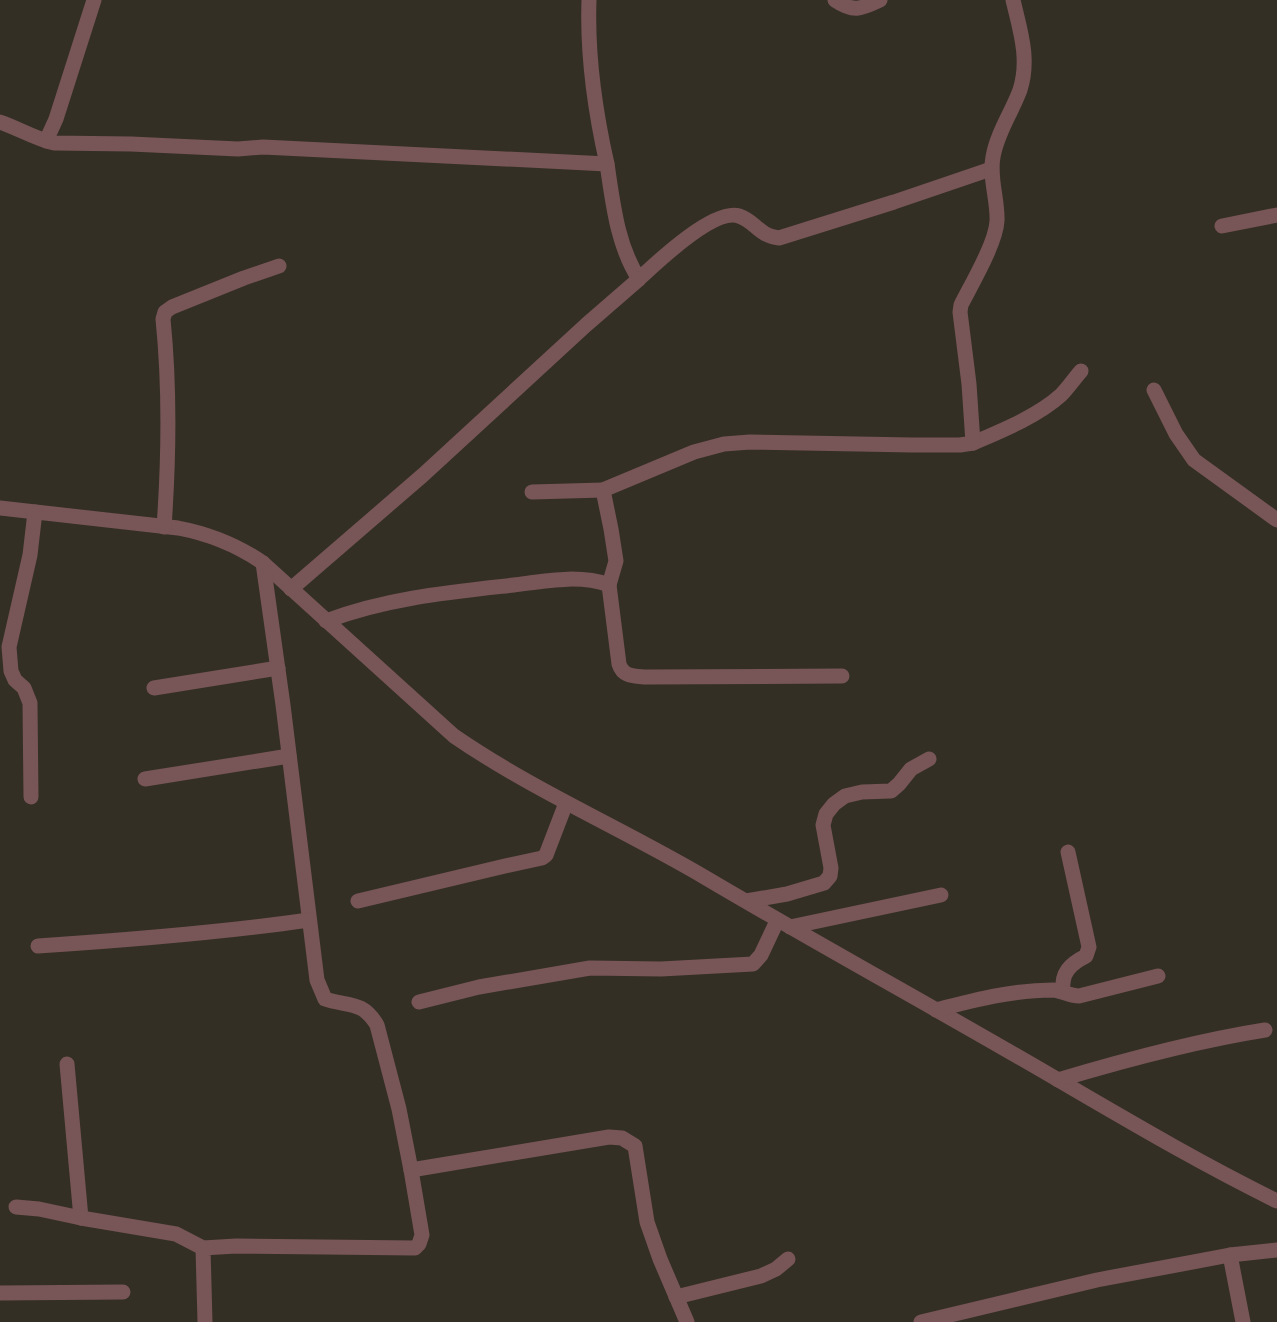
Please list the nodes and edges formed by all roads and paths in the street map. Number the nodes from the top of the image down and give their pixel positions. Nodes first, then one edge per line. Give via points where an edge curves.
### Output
1 (94, 0) edge
2 (589, 0) edge
3 (835, 0) edge
4 (880, 0) edge
5 (1013, 0) edge
6 (0, 122) edge
7 (46, 141) junction
8 (607, 164) junction
9 (991, 169) junction
10 (1277, 215) edge
11 (1222, 226) dead end
12 (279, 266) dead end
13 (639, 279) junction
14 (1081, 371) dead end
15 (1154, 390) dead end
16 (973, 443) junction
17 (603, 490) junction
18 (532, 492) dead end
19 (0, 508) edge
20 (35, 512) junction
21 (1277, 520) edge
22 (164, 527) junction
23 (264, 563) junction
24 (609, 585) junction
25 (291, 589) junction
26 (326, 621) junction
27 (278, 668) junction
28 (842, 676) dead end
29 (154, 688) dead end
30 (289, 756) junction
31 (929, 759) dead end
32 (145, 779) dead end
33 (31, 797) dead end
34 (566, 803) junction
35 (1068, 852) dead end
36 (941, 896) dead end
37 (358, 901) dead end
38 (746, 901) junction
39 (309, 920) junction
40 (783, 924) junction
41 (38, 946) dead end
42 (1158, 976) dead end
43 (1063, 991) junction
44 (419, 1002) dead end
45 (936, 1010) junction
46 (1265, 1030) dead end
47 (67, 1064) dead end
48 (1058, 1080) junction
49 (412, 1170) junction
50 (1277, 1201) edge
51 (16, 1207) dead end
52 (81, 1218) junction
53 (203, 1248) junction
54 (1277, 1250) edge
55 (1230, 1254) junction
56 (788, 1259) dead end
57 (123, 1292) dead end
58 (0, 1293) edge
59 (676, 1297) junction
60 (982, 1315) edge
61 (205, 1322) edge
62 (687, 1322) edge
63 (920, 1322) edge
64 (1244, 1322) edge

1 - 7 street
2 - 8 street via 592,72
3 - 4 street via 851,9 860,9
5 - 9 street via 1024,48 1025,70 995,149
6 - 7 street
7 - 8 street via 238,149 263,147
8 - 13 street via 615,216 626,255
9 - 13 street via 779,238 768,237 740,216 724,217 682,241
9 - 16 street via 996,226 960,312
10 - 11 street
12 - 22 street via 165,312 168,446
13 - 25 street via 430,469
14 - 16 street via 1061,394 1044,407
15 - 21 street via 1176,434 1194,460
16 - 17 street via 724,444 694,452
17 - 18 street
17 - 24 street via 616,561
19 - 20 street
20 - 22 street
20 - 33 street via 30,555 9,648 14,680 24,688 30,703
22 - 23 street via 217,538
23 - 25 street
23 - 27 street
24 - 26 street via 598,580 567,579 493,587 354,610
24 - 28 street via 619,664 626,674 646,677
25 - 26 street
26 - 34 street via 454,736
27 - 29 street
27 - 30 street
30 - 32 street
30 - 39 street
31 - 38 street via 911,769 891,791 862,792 845,796 834,804 823,825 831,868 827,881 787,894
34 - 37 street via 542,858
34 - 38 street
35 - 43 street via 1089,947 1086,956 1068,968 1062,982
36 - 40 street
38 - 40 street
39 - 41 street via 149,938
39 - 49 street via 321,993 334,1002 362,1008 377,1025
40 - 44 street via 753,964 661,970 590,968 480,987
40 - 45 street
42 - 43 street via 1079,996
43 - 45 street via 1018,992
45 - 48 street
46 - 48 street via 1219,1038
47 - 52 street
48 - 50 street via 1197,1160
49 - 53 street via 422,1235 415,1248
49 - 59 street via 609,1137 628,1140 637,1152 647,1222
51 - 52 street
52 - 53 street via 176,1234
53 - 61 street
54 - 55 street
55 - 60 street via 1097,1280
55 - 64 street
56 - 59 street via 761,1276
57 - 58 street
59 - 62 street
60 - 63 street

